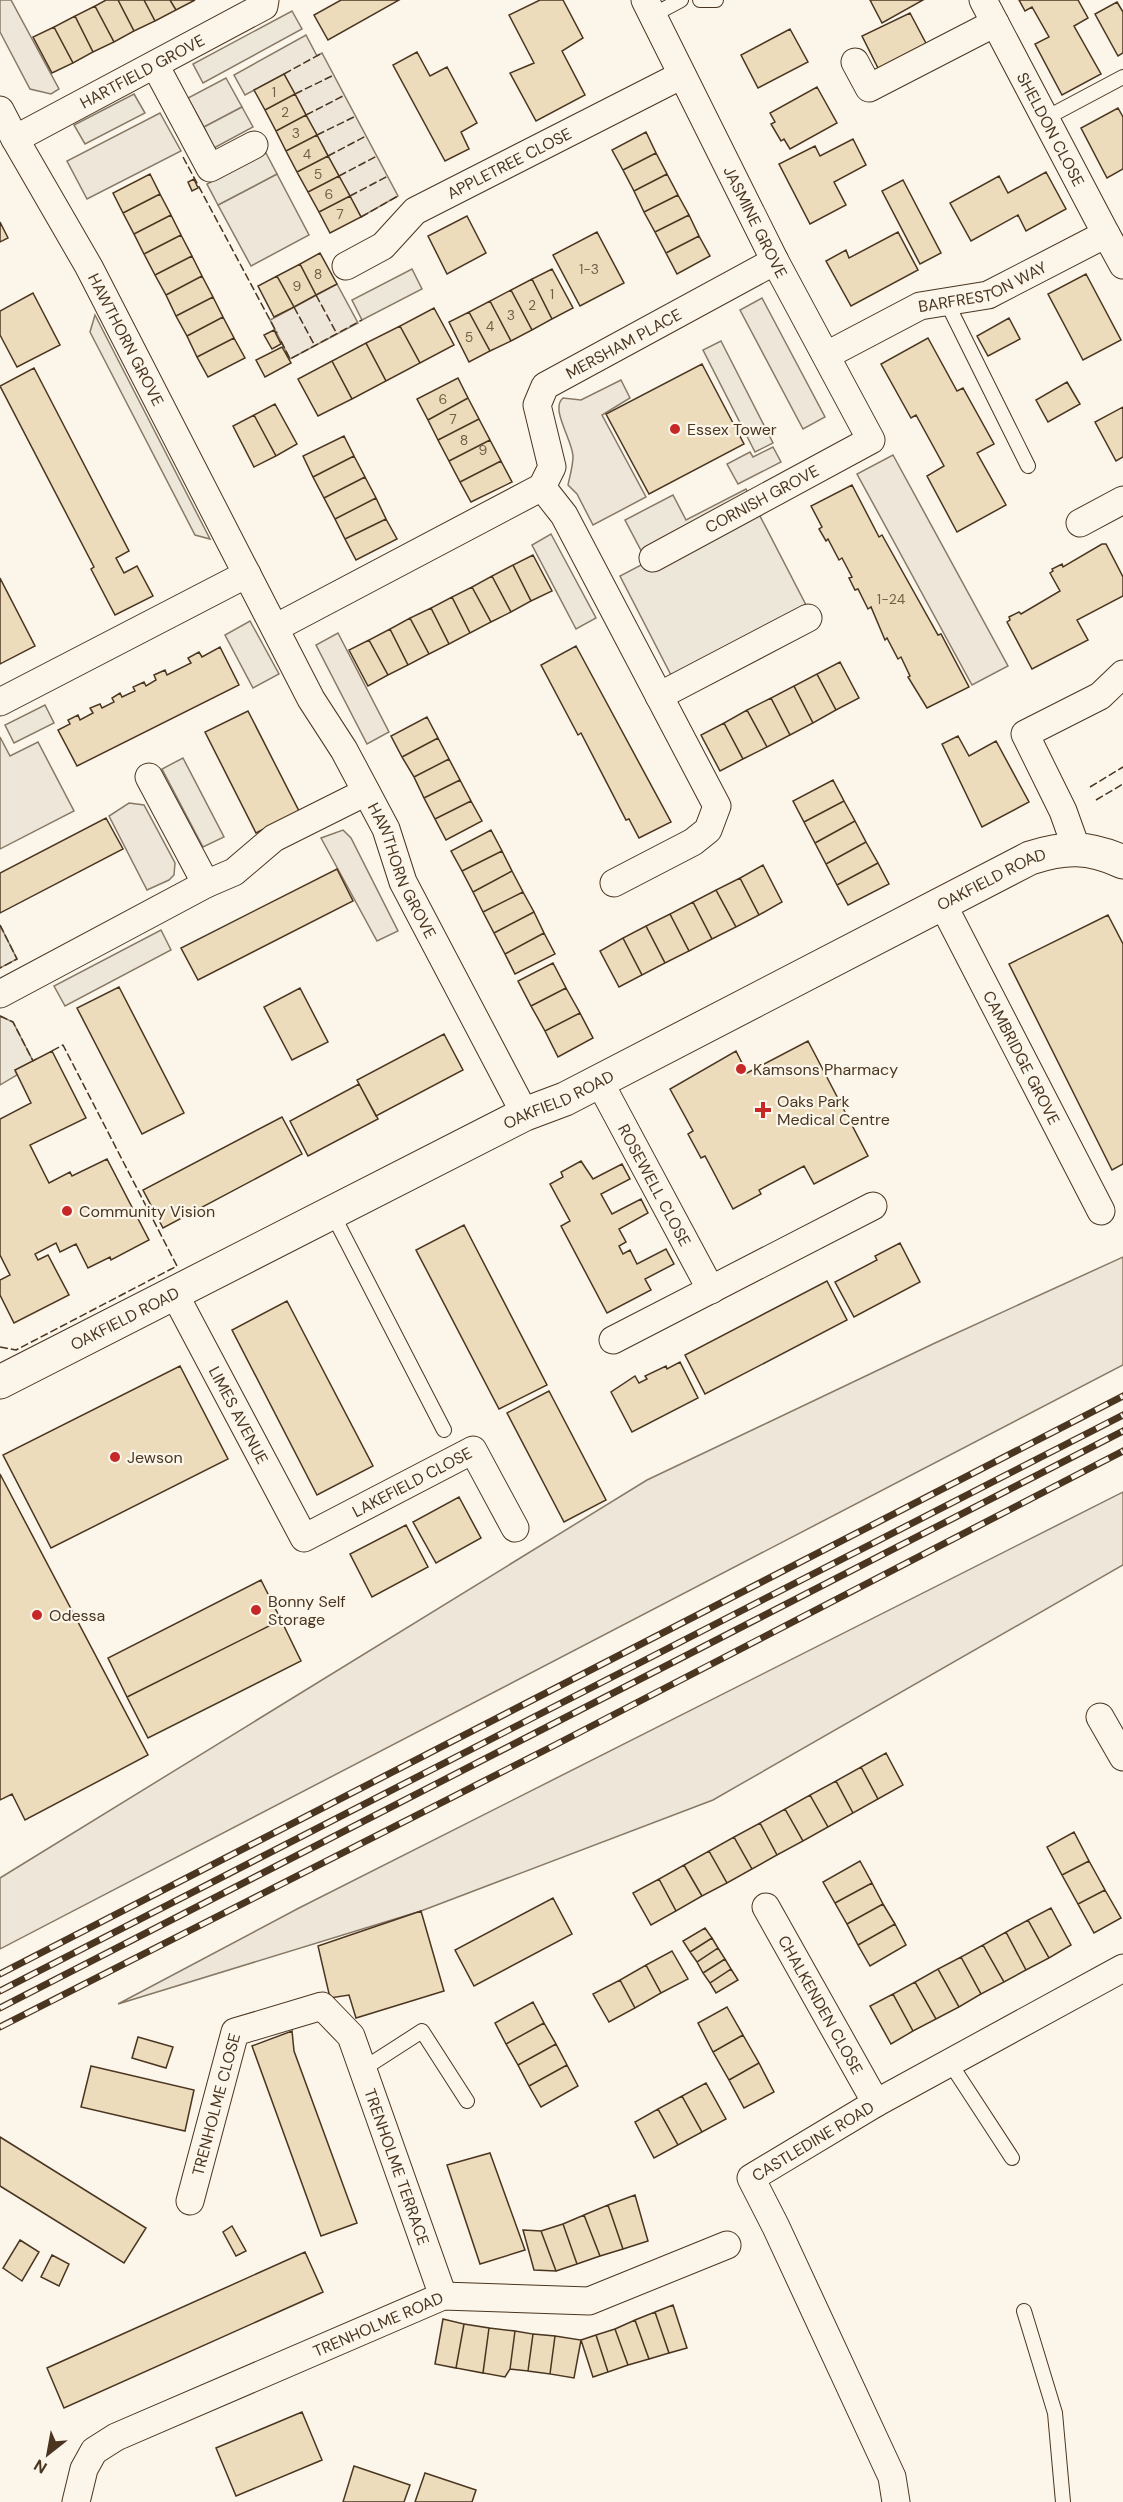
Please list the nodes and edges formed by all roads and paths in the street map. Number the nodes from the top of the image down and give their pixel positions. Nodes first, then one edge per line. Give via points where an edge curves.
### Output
1 (265, 0) edge
2 (681, 0) edge
3 (700, 0) edge
4 (716, 0) edge
5 (649, 8) edge
6 (989, 11) edge
7 (855, 62) dead end
8 (155, 65) junction
9 (682, 75) junction
10 (1123, 76) edge
11 (0, 110) edge
12 (1046, 118) junction
13 (15, 139) junction
14 (254, 145) dead end
15 (1106, 234) junction
16 (775, 261) junction
17 (1123, 265) edge
18 (346, 266) dead end
19 (946, 302) junction
20 (827, 355) junction
21 (871, 440) joint
22 (1028, 466) dead end
23 (547, 477) junction
24 (1123, 500) edge
25 (1080, 523) dead end
26 (652, 558) dead end
27 (247, 574) junction
28 (808, 618) dead end
29 (275, 628) junction
30 (1123, 674) edge
31 (659, 696) junction
32 (0, 702) edge
33 (149, 777) dead end
34 (366, 792) junction
35 (1077, 850) junction
36 (1123, 862) edge
37 (614, 883) dead end
38 (206, 884) junction
39 (942, 903) junction
40 (0, 994) edge
41 (599, 1081) junction
42 (525, 1114) junction
43 (873, 1206) dead end
44 (331, 1211) junction
45 (1101, 1211) dead end
46 (711, 1290) junction
47 (174, 1293) junction
48 (613, 1340) dead end
49 (0, 1382) edge
50 (444, 1430) dead end
51 (514, 1528) dead end
52 (304, 1538) joint
53 (1100, 1717) dead end
54 (1123, 1757) edge
55 (766, 1907) dead end
56 (1123, 1968) edge
57 (351, 2036) joint
58 (950, 2063) junction
59 (363, 2069) junction
60 (467, 2101) dead end
61 (876, 2103) junction
62 (1012, 2158) dead end
63 (190, 2201) dead end
64 (727, 2245) dead end
65 (443, 2296) junction
66 (1024, 2311) dead end
67 (76, 2502) edge
68 (896, 2502) edge
69 (1063, 2502) edge

1 - 8 street, HARTFIELD GROVE via 264,6
2 - 5 lane
3 - 4 lane
5 - 9 street, JASMINE GROVE
6 - 7 street, SHELDON CLOSE via 870,87
6 - 12 street, SHELDON CLOSE
8 - 13 street, HARTFIELD GROVE
8 - 14 street via 210,168
9 - 16 street, JASMINE GROVE
9 - 18 street, APPLETREE CLOSE via 415,211 383,246
10 - 12 lane
11 - 13 street, HAWTHORN GROVE
12 - 15 street, SHELDON CLOSE
13 - 27 street, HAWTHORN GROVE via 89,267
15 - 17 street
15 - 19 street, BARFRESTON WAY via 988,295
16 - 20 street, JASMINE GROVE
16 - 23 street, MERSHAM PLACE via 545,386 537,405
19 - 20 street, BARFRESTON WAY via 920,306
19 - 22 lane
20 - 21 street, JASMINE GROVE
21 - 26 street, CORNISH GROVE
23 - 29 street
23 - 31 street
24 - 25 street
27 - 29 street, HAWTHORN GROVE
27 - 32 street
28 - 31 street
29 - 34 street, HAWTHORN GROVE
30 - 35 street via 1100,696 1025,734 1063,811
31 - 37 street via 717,806 708,830 693,842
33 - 38 street
34 - 38 street via 274,838 234,872
34 - 42 street, HAWTHORN GROVE via 386,829 403,882
35 - 36 street, OAKFIELD ROAD
35 - 39 street, OAKFIELD ROAD via 1058,850 1029,858
38 - 40 street
39 - 41 street, OAKFIELD ROAD
39 - 45 street, CAMBRIDGE GROVE
41 - 42 street, OAKFIELD ROAD
41 - 46 street, ROSEWELL CLOSE
42 - 44 street, OAKFIELD ROAD
43 - 46 street
44 - 47 street, OAKFIELD ROAD
44 - 50 lane
46 - 48 street
47 - 49 street, OAKFIELD ROAD
47 - 52 street, LIMES AVENUE
51 - 52 street, LAKEFIELD CLOSE via 473,1450
53 - 54 street
55 - 61 street, CHALKENDEN CLOSE
56 - 58 street, CASTLEDINE ROAD
57 - 59 street, TRENHOLME TERRACE
57 - 63 street, TRENHOLME CLOSE via 322,2006 235,2032
58 - 61 street, CASTLEDINE ROAD
58 - 62 lane
59 - 60 lane via 422,2031
59 - 65 street, TRENHOLME TERRACE
61 - 68 street, CASTLEDINE ROAD via 751,2178 892,2477
64 - 65 street, TRENHOLME ROAD via 589,2301
65 - 67 street, TRENHOLME ROAD via 116,2437 94,2451 84,2469
66 - 69 lane via 1055,2413

